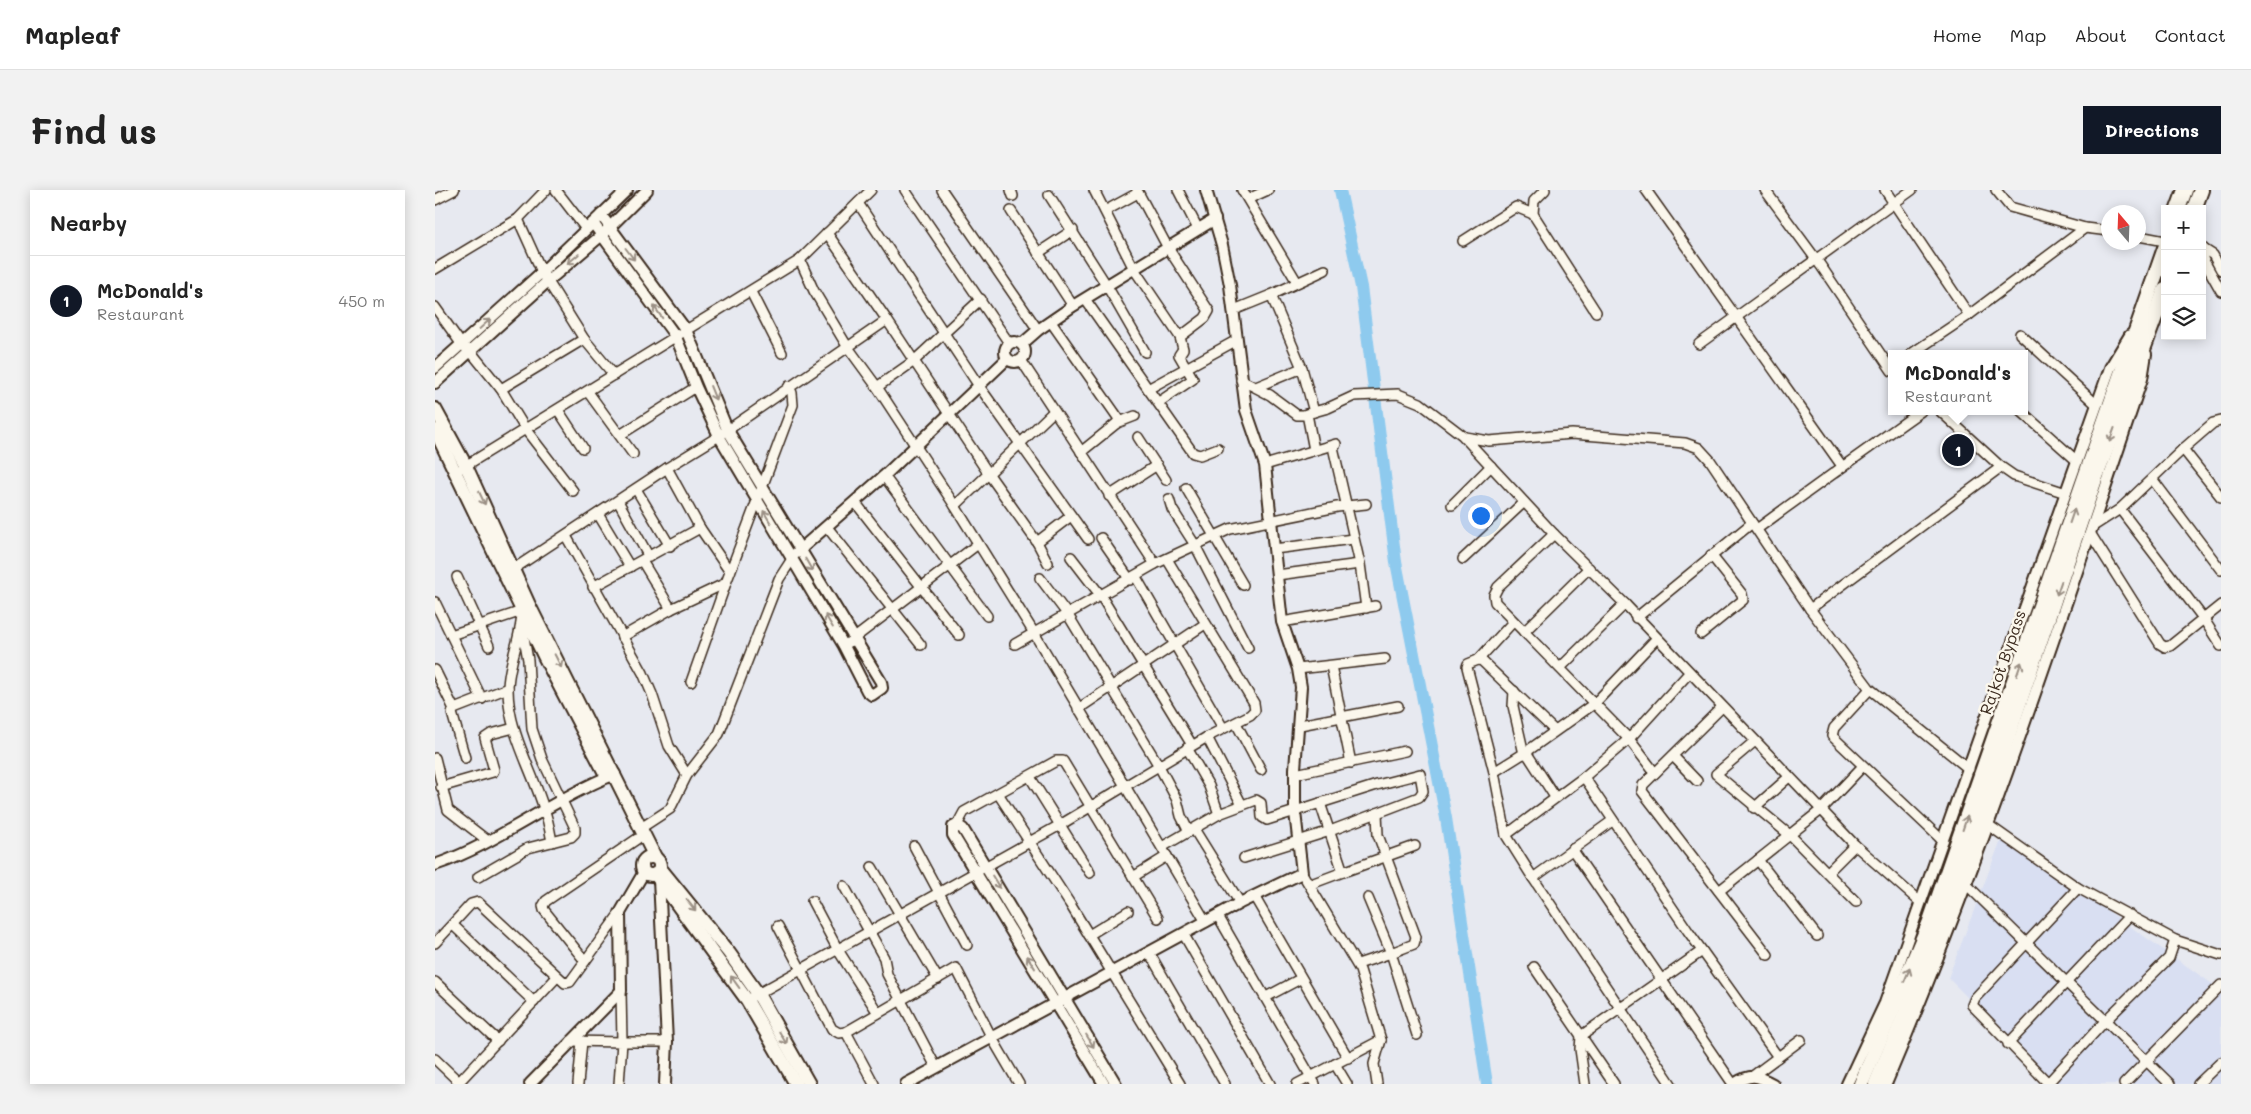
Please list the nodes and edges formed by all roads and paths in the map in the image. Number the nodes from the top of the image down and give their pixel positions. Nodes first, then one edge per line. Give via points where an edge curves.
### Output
1 (454, 190) edge
2 (546, 190) edge
3 (556, 190) edge
4 (627, 190) edge
5 (647, 190) edge
6 (871, 190) edge
7 (905, 190) edge
8 (942, 190) edge
9 (1094, 190) edge
10 (1178, 190) edge
11 (1206, 190) edge
12 (1242, 190) edge
13 (1268, 190) edge
14 (1545, 190) edge
15 (1646, 190) edge
16 (1765, 190) edge
17 (1885, 190) edge
18 (1912, 190) edge
19 (1996, 190) edge
20 (2185, 190) edge
21 (2201, 190) edge
22 (1138, 192) edge
23 (1049, 195) dead end
24 (437, 196) edge
25 (1248, 199) junction
26 (1894, 202) junction
27 (858, 203) junction
28 (2179, 205) edge
29 (2196, 205) edge
30 (1011, 211) dead end
31 (1105, 211) junction
32 (1533, 214) junction
33 (518, 219) junction
34 (1215, 219) junction
35 (594, 222) junction
36 (2085, 228) junction
37 (1198, 229) junction
38 (606, 230) junction
39 (1073, 230) junction
40 (2101, 231) edge
41 (827, 233) junction
42 (2146, 237) edge
43 (2161, 240) edge
44 (1463, 241) dead end
45 (1168, 248) junction
46 (2164, 250) edge
47 (2203, 250) edge
48 (2206, 250) edge
49 (1038, 253) junction
50 (1815, 258) junction
51 (800, 260) junction
52 (435, 269) edge
53 (1135, 269) junction
54 (1325, 270) dead end
55 (2221, 270) edge
56 (545, 276) junction
57 (1297, 282) junction
58 (1107, 286) junction
59 (2221, 291) edge
60 (751, 292) junction
61 (1271, 295) junction
62 (2163, 295) edge
63 (981, 299) junction
64 (1085, 299) junction
65 (1073, 306) junction
66 (435, 307) edge
67 (1234, 310) junction
68 (1596, 312) dead end
69 (1969, 315) junction
70 (1734, 316) junction
71 (2140, 318) junction
72 (887, 320) junction
73 (1051, 322) junction
74 (686, 330) junction
75 (1038, 330) junction
76 (945, 332) junction
77 (2149, 333) junction
78 (2021, 334) dead end
79 (1180, 336) junction
80 (676, 337) junction
81 (584, 338) junction
82 (1237, 340) junction
83 (1009, 343) junction
84 (1022, 344) junction
85 (1699, 344) dead end
86 (462, 345) junction
87 (847, 346) junction
88 (1917, 350) edge
89 (471, 352) junction
90 (1145, 352) dead end
91 (782, 353) dead end
92 (1007, 359) junction
93 (1021, 360) junction
94 (914, 362) junction
95 (1888, 365) edge
96 (435, 368) edge
97 (1187, 368) junction
98 (1302, 368) junction
99 (614, 375) junction
100 (1241, 380) junction
101 (435, 383) edge
102 (789, 386) junction
103 (979, 386) junction
104 (877, 387) junction
105 (1256, 387) junction
106 (696, 388) junction
107 (501, 389) junction
108 (1148, 389) junction
109 (588, 392) junction
110 (1159, 402) junction
111 (2097, 405) junction
112 (435, 409) edge
113 (558, 410) junction
114 (1054, 411) junction
115 (950, 413) junction
116 (1311, 413) junction
117 (1915, 415) edge
118 (1944, 415) edge
119 (2025, 415) edge
120 (1135, 416) dead end
121 (2221, 421) edge
122 (1117, 424) junction
123 (727, 429) junction
124 (435, 430) edge
125 (526, 430) junction
126 (620, 435) junction
127 (1462, 435) junction
128 (719, 436) junction
129 (1138, 437) dead end
130 (1020, 441) junction
131 (915, 445) junction
132 (583, 448) dead end
133 (1219, 448) dead end
134 (2183, 449) junction
135 (1314, 450) junction
136 (1081, 452) junction
137 (633, 454) dead end
138 (2077, 461) junction
139 (1157, 465) junction
140 (1265, 465) junction
141 (1491, 466) junction
142 (1842, 466) junction
143 (2001, 467) junction
144 (667, 468) junction
145 (461, 469) junction
146 (988, 473) junction
147 (884, 476) junction
148 (1166, 480) dead end
149 (2153, 480) junction
150 (762, 486) junction
151 (1186, 488) dead end
152 (636, 489) junction
153 (573, 492) dead end
154 (2066, 493) junction
155 (1109, 496) junction
156 (2221, 497) edge
157 (1169, 499) dead end
158 (757, 500) junction
159 (617, 501) junction
160 (855, 502) junction
161 (1524, 502) junction
162 (1366, 504) dead end
163 (1452, 505) dead end
164 (955, 506) junction
165 (1347, 506) junction
166 (2120, 509) junction
167 (598, 514) junction
168 (1071, 516) junction
169 (1271, 520) junction
170 (1754, 526) junction
171 (827, 527) junction
172 (700, 528) junction
173 (2091, 530) junction
174 (1215, 534) junction
175 (1554, 534) junction
176 (566, 536) junction
177 (1101, 538) dead end
178 (1088, 539) dead end
179 (1353, 539) junction
180 (1037, 542) junction
181 (978, 544) junction
182 (1195, 545) junction
183 (669, 546) junction
184 (799, 549) junction
185 (1274, 549) junction
186 (1711, 555) junction
187 (1071, 557) dead end
188 (1463, 558) dead end
189 (646, 559) junction
190 (792, 559) junction
191 (1167, 559) junction
192 (1048, 563) dead end
193 (950, 564) junction
194 (1155, 564) junction
195 (1359, 564) junction
196 (630, 568) junction
197 (1589, 568) junction
198 (2221, 570) edge
199 (509, 572) junction
200 (730, 572) junction
201 (1277, 575) junction
202 (457, 577) dead end
203 (1040, 578) dead end
204 (1133, 578) junction
205 (725, 583) junction
206 (922, 585) junction
207 (1243, 585) dead end
208 (593, 586) junction
209 (1101, 596) junction
210 (435, 602) edge
211 (1625, 604) junction
212 (2221, 604) edge
213 (891, 609) junction
214 (1810, 609) junction
215 (671, 610) junction
216 (522, 611) junction
217 (1068, 615) junction
218 (987, 616) dead end
219 (1636, 618) junction
220 (2203, 618) junction
221 (1282, 622) junction
222 (1513, 622) junction
223 (1205, 624) junction
224 (479, 626) junction
225 (522, 626) junction
226 (1524, 632) junction
227 (1034, 633) junction
228 (1701, 634) dead end
229 (451, 635) junction
230 (959, 635) dead end
231 (622, 637) junction
232 (854, 638) junction
233 (1656, 639) junction
234 (1174, 643) junction
235 (1015, 644) dead end
236 (921, 645) dead end
237 (489, 646) dead end
238 (844, 646) junction
239 (2221, 646) edge
240 (1248, 648) dead end
241 (1385, 659) dead end
242 (1478, 660) junction
243 (1143, 665) junction
244 (1331, 666) junction
245 (1298, 668) junction
246 (1560, 668) junction
247 (435, 670) edge
248 (1689, 673) junction
249 (691, 682) dead end
250 (508, 688) junction
251 (1112, 688) junction
252 (1870, 690) junction
253 (1514, 691) junction
254 (482, 699) junction
255 (1595, 703) junction
256 (1398, 706) dead end
257 (1721, 707) junction
258 (454, 709) junction
259 (1078, 709) junction
260 (1342, 718) junction
261 (1236, 723) junction
262 (1300, 725) junction
263 (515, 728) junction
264 (1223, 728) junction
265 (1554, 730) junction
266 (1207, 737) junction
267 (1629, 739) junction
268 (1755, 741) junction
269 (1190, 747) junction
270 (1405, 751) dead end
271 (1525, 753) junction
272 (1673, 756) junction
273 (435, 758) edge
274 (465, 758) dead end
275 (1351, 763) junction
276 (1159, 766) junction
277 (1863, 766) junction
278 (1969, 769) junction
279 (1261, 770) dead end
280 (1494, 772) junction
281 (1655, 773) junction
282 (1295, 774) junction
283 (611, 775) junction
284 (687, 775) junction
285 (1030, 776) junction
286 (1789, 776) junction
287 (1584, 777) junction
288 (1697, 781) dead end
289 (1125, 785) junction
290 (441, 787) junction
291 (999, 795) junction
292 (1555, 797) junction
293 (562, 799) junction
294 (1320, 802) junction
295 (1242, 805) junction
296 (1090, 806) junction
297 (544, 808) junction
298 (1754, 808) junction
299 (1821, 810) junction
300 (1295, 812) junction
301 (1377, 813) junction
302 (1219, 814) junction
303 (1612, 821) junction
304 (1987, 824) junction
305 (957, 825) junction
306 (1059, 825) junction
307 (1191, 830) junction
308 (1330, 831) junction
309 (639, 833) junction
310 (1507, 835) junction
311 (1791, 836) junction
312 (487, 841) junction
313 (1943, 841) junction
314 (552, 842) junction
315 (1029, 842) junction
316 (1297, 842) junction
317 (1855, 845) junction
318 (914, 846) dead end
319 (1415, 846) dead end
320 (1161, 847) junction
321 (1572, 849) junction
322 (1167, 856) junction
323 (1385, 857) junction
324 (1244, 858) dead end
325 (1758, 860) junction
326 (435, 865) edge
327 (872, 866) dead end
328 (986, 866) junction
329 (653, 868) junction
330 (975, 872) junction
331 (1343, 872) junction
332 (1828, 872) junction
333 (1090, 873) dead end
334 (1302, 873) junction
335 (479, 877) dead end
336 (1133, 877) junction
337 (1533, 878) junction
338 (1965, 883) junction
339 (1311, 884) junction
340 (844, 886) dead end
341 (2078, 888) junction
342 (1719, 891) junction
343 (939, 893) junction
344 (1254, 896) junction
345 (1368, 898) dead end
346 (812, 901) dead end
347 (1856, 902) dead end
348 (1920, 902) junction
349 (1240, 903) junction
350 (1127, 911) dead end
351 (619, 912) junction
352 (901, 914) junction
353 (2130, 915) junction
354 (1218, 916) junction
355 (1158, 918) dead end
356 (1206, 922) junction
357 (453, 925) junction
358 (779, 926) dead end
359 (870, 931) junction
360 (1089, 935) junction
361 (1184, 935) junction
362 (1817, 936) dead end
363 (2175, 940) junction
364 (2028, 942) junction
365 (435, 943) edge
366 (967, 945) dead end
367 (838, 950) junction
368 (1702, 951) junction
369 (1391, 953) junction
370 (1150, 954) junction
371 (1768, 955) dead end
372 (2221, 955) edge
373 (585, 961) junction
374 (1358, 964) junction
375 (1534, 967) dead end
376 (801, 971) junction
377 (1113, 973) junction
378 (557, 977) junction
379 (938, 979) junction
380 (1300, 979) junction
381 (1661, 979) junction
382 (2067, 981) junction
383 (435, 982) edge
384 (2221, 985) edge
385 (621, 991) junction
386 (753, 997) junction
387 (1266, 997) junction
388 (901, 1000) junction
389 (1061, 1001) junction
390 (534, 1002) junction
391 (1621, 1006) junction
392 (878, 1013) junction
393 (2106, 1020) junction
394 (846, 1032) junction
395 (1417, 1034) dead end
396 (1581, 1036) junction
397 (992, 1038) junction
398 (1381, 1040) junction
399 (1801, 1040) dead end
400 (498, 1041) junction
401 (577, 1041) junction
402 (622, 1042) junction
403 (667, 1042) junction
404 (2008, 1044) junction
405 (1778, 1057) junction
406 (1348, 1058) junction
407 (2146, 1060) junction
408 (435, 1061) edge
409 (2221, 1062) edge
410 (1335, 1064) junction
411 (936, 1067) junction
412 (1754, 1075) junction
413 (1313, 1080) edge
414 (460, 1083) edge
415 (2049, 1083) edge
416 (530, 1084) edge
417 (578, 1084) edge
418 (619, 1084) edge
419 (665, 1084) edge
420 (796, 1084) edge
421 (809, 1084) edge
422 (874, 1084) edge
423 (906, 1084) edge
424 (1019, 1084) edge
425 (1104, 1084) edge
426 (1116, 1084) edge
427 (1180, 1084) edge
428 (1225, 1084) edge
429 (1270, 1084) edge
430 (1297, 1084) edge
431 (1347, 1084) edge
432 (1377, 1084) edge
433 (1585, 1084) edge
434 (1613, 1084) edge
435 (1671, 1084) edge
436 (1734, 1084) edge
437 (1773, 1084) edge
438 (1847, 1084) edge
439 (1861, 1084) edge
440 (1876, 1084) edge
441 (1885, 1084) edge
442 (2125, 1084) edge
443 (2170, 1084) edge
444 (2198, 1084) edge

1 - 24 street
2 - 33 street
3 - 35 street
4 - 35 street
5 - 38 street
6 - 27 street
7 - 63 street
8 - 75 street
9 - 31 street
10 - 37 street
11 - 34 street
12 - 25 street
13 - 25 street
14 - 32 street via 1534,201
15 - 70 street
16 - 50 street
17 - 26 street
18 - 26 street
19 - 36 street via 2010,207
20 - 28 highway
21 - 29 highway
22 - 31 street
22 - 45 street
23 - 39 street
25 - 57 street
26 - 50 street
26 - 69 street
27 - 41 street
27 - 76 street
30 - 49 street
31 - 53 street
32 - 44 street via 1515,207
32 - 68 street
33 - 52 street
33 - 56 street
34 - 37 street
34 - 67 street
35 - 38 street
35 - 56 street
36 - 40 street
36 - 69 street
37 - 45 street
38 -> 56 street
38 -> 74 street
80 -> 38 street
39 - 49 street
39 - 58 street
41 - 51 street
41 - 72 street
42 - 43 street
45 - 53 street
45 - 79 street via 1209,311 1205,318
46 - 71 highway, Rajkot Bypass
47 - 59 street via 2203,260
48 - 55 street via 2213,255
49 - 65 street
50 - 70 street
50 - 95 street
51 - 60 street
51 - 87 street via 814,291
53 - 58 street
53 - 79 street
54 - 57 street
56 - 81 street
86 -> 56 street
56 - 89 street
57 - 61 street
58 - 64 street
58 - 90 street
60 - 74 street
60 - 91 street
61 - 67 street
61 - 98 street
62 - 77 highway, Rajkot Bypass
63 - 76 street
63 - 83 street
64 - 65 street
64 - 108 street
65 - 73 street
66 - 86 street
67 - 82 street
69 - 88 street
70 - 85 street
70 - 142 street
71 - 111 street via 2110,368
439 -> 71 highway, Rajkot Bypass via 1929,924
72 - 87 street
72 - 94 street
73 - 75 street
73 - 122 street via 1118,414
74 - 80 street
74 -> 123 street
75 - 84 street
76 - 94 street
76 - 103 street
77 - 173 street via 2143,379
77 -> 440 highway, Rajkot Bypass via 1990,789 1914,993
78 - 111 street
79 - 97 street via 1183,349 1179,355
80 - 99 street
80 - 106 street
81 - 99 street
81 - 107 street
82 - 97 street
82 - 100 street
83 - 84 street
83 - 92 street via 1004,352
84 - 93 street via 1025,354
86 - 89 street
86 - 96 street
87 - 102 street
87 - 104 street
89 - 101 street
89 - 107 street
92 - 93 street
92 - 103 street
93 - 114 street
94 - 104 street
94 - 115 street
97 - 108 street
97 - 110 street via 1193,379
98 - 105 street
98 - 116 street
99 - 109 street
100 - 105 street
100 - 140 street via 1246,410
102 - 123 street
102 - 150 street via 793,405
103 - 115 street
103 - 130 street
104 - 131 street
105 - 116 street via 1297,415
106 - 126 street
106 - 128 street
107 - 125 street
108 - 110 street
109 - 113 street
109 - 126 street
110 - 133 street via 1193,453 1200,455
111 - 138 street
112 - 145 main road
113 - 125 street
113 - 132 street
114 - 130 street
114 - 136 street
115 - 131 street
115 - 146 street
116 - 127 street via 1353,396 1398,394 1413,399
116 - 135 street
117 - 142 street
118 - 143 street
119 - 138 street
120 - 122 street
121 - 134 street
122 - 136 street
123 - 128 street
123 - 150 street
124 - 145 main road
125 - 145 street
125 - 153 street
126 - 137 street
127 - 141 street
127 - 170 street via 1489,441 1572,434 1692,445 1706,454
128 - 144 street
128 - 158 street
129 - 139 street
130 - 146 street
130 - 168 street
131 - 147 street
131 - 164 street
134 - 149 street
134 - 156 street
135 - 140 street
135 - 165 street via 1335,445
136 - 155 street
138 - 154 street
139 - 148 street
139 - 155 street
140 - 169 street
141 - 161 street
141 - 163 street
142 - 170 street via 1823,483
143 - 154 street via 2014,476
143 - 214 street
144 - 152 street
144 - 172 street
145 - 199 main road
146 - 164 street
146 - 180 street
147 - 160 street
147 - 193 street
149 - 166 street
149 - 198 street
150 - 158 street
150 - 184 street
151 - 174 street
152 - 159 street
152 - 183 street
154 - 278 street
155 - 194 street
157 - 182 street
190 -> 158 street
158 - 200 street
159 - 167 street
159 - 189 street
160 - 171 street
160 - 206 street
161 - 175 street
161 - 188 street
162 - 165 street
164 - 181 street
165 - 169 street
165 - 179 street
166 - 173 street
166 - 220 street
167 - 176 street
167 - 196 street
168 - 178 street
168 - 180 street
169 - 174 street via 1238,525
169 - 185 street
170 - 186 street
170 - 214 street
171 - 184 street
171 - 213 street
172 - 183 street
172 - 200 street
173 - 220 street via 2161,644 2170,646
173 - 304 street
174 - 182 street
174 - 207 street
175 - 197 street
175 - 222 street via 1497,588 1495,602
176 - 199 street
176 - 208 street
177 - 204 street
179 - 185 street
179 - 195 street
180 - 192 street
181 - 193 street
181 - 227 street
182 - 191 street
182 - 240 street
183 - 189 street
184 - 190 street
184 -> 232 street
185 - 201 street
186 - 219 street
186 - 228 street via 1742,594 1743,600
187 - 209 street
189 - 196 street
189 - 215 street
238 -> 190 street
190 - 284 street via 779,579 723,726
191 - 194 street
191 - 223 street
193 - 206 street
193 - 218 street
194 - 204 street
195 - 201 street
195 - 221 street via 1370,607
196 - 208 street
197 - 211 street
197 - 226 street
199 - 216 main road
199 -> 283 main road
200 - 205 street
201 - 221 street
202 - 224 street
203 - 217 street
204 - 209 street
204 - 234 street
205 - 215 street
205 - 249 street
206 - 213 street
206 - 230 street
208 - 231 street
209 - 217 street
209 - 243 street
210 - 229 street
211 - 219 street
211 - 246 street
212 - 220 street
213 - 232 street
213 - 236 street
214 - 252 street
215 - 231 street
216 - 224 street
216 - 225 street
216 - 283 main road
217 - 227 street
217 - 251 street
219 - 233 street
220 - 239 street
221 - 245 street
222 - 226 street
222 - 242 street
223 - 234 street
223 - 261 street via 1254,703 1255,710
224 - 229 street
224 - 237 street
225 - 250 street via 513,654
225 - 293 street via 528,660 532,729
226 - 246 street
227 - 235 street
227 - 259 street
229 - 254 street
231 - 284 street via 648,684 669,746
232 - 238 street
232 - 238 street via 881,682 880,691 872,695 867,692
233 - 248 street
233 - 255 street
234 - 243 street
234 - 264 street
241 - 244 street
242 - 253 street
242 - 280 street via 1467,668
243 - 251 street
243 - 269 street
244 - 245 street
244 - 260 street
245 - 262 street
246 - 255 street
247 - 258 street
248 - 257 street
248 - 267 street
250 - 254 street
250 - 263 street
251 - 259 street
251 - 276 street
252 - 277 street via 1832,732
252 - 278 street
253 - 265 street
253 - 271 street via 1513,706
254 - 258 street
255 - 265 street
255 - 267 street
256 - 260 street
257 - 268 street
257 - 272 street
258 - 274 street via 451,716
259 - 289 street
260 - 262 street
260 - 275 street
261 - 264 street
261 - 279 street
262 - 282 street
263 - 290 street via 485,738 493,772
263 - 297 street
264 - 266 street
265 - 271 street
266 - 269 street
266 - 295 street
267 - 281 street
267 - 287 street
268 - 286 street
268 - 298 street via 1715,774
269 - 276 street
269 - 302 street
270 - 275 street
271 - 280 street
271 - 292 street
272 - 281 street
272 - 288 street
273 - 290 street
275 - 282 street
276 - 289 street
276 - 307 street via 1177,800 1181,816
277 - 299 street
277 - 313 street
278 - 313 street
280 - 310 street
281 - 342 street via 1643,785 1642,791
282 - 300 street
283 - 293 street
283 - 309 main road
284 - 309 street via 670,809
285 - 291 street
285 - 296 street via 1056,761 1063,761
285 - 306 street
286 - 298 street
286 - 299 street
287 - 292 street
287 - 303 street
289 - 296 street
289 - 320 street
290 - 312 street via 448,810
291 - 305 street via 964,812
291 - 315 street
292 - 310 street
293 - 297 street
293 - 314 street via 575,833
294 - 300 street
294 - 301 street via 1420,774 1422,795
294 - 308 street
295 - 300 street via 1259,801 1262,818 1267,820
295 - 302 street
296 - 306 street
296 - 336 street
297 - 312 street
297 - 314 street
298 - 311 street
299 - 311 street
299 - 317 street
300 - 316 street
301 - 308 street
301 - 323 street via 1378,835
302 - 307 street
303 - 321 street
303 - 368 street
304 - 338 street
304 - 341 street
305 - 328 street via 963,829
305 - 330 street via 953,827 953,835
306 - 315 street
306 - 333 street
307 - 320 street
307 - 349 street
308 - 316 street
308 - 331 street
309 - 329 main road
309 - 373 street via 543,906
310 - 337 street
311 - 325 street
311 - 332 street
312 - 326 street via 472,851
313 - 348 street
314 - 335 street via 515,854
315 - 328 street
315 - 360 street
316 - 324 street
316 - 334 street
317 - 332 street
317 - 348 street
318 - 343 street
319 - 323 street
320 - 322 street
321 - 337 street
321 - 381 street
322 - 336 street
322 - 356 street
323 - 331 street
323 - 369 street via 1416,942
325 - 342 street
325 - 362 street
327 - 352 street
328 - 330 street
328 -> 389 street
329 - 351 street
329 - 386 main road
329 - 403 street
330 - 343 street
389 -> 330 street
331 - 339 street
332 - 347 street
334 - 339 street
334 - 344 street
336 - 355 street
337 - 391 street
338 - 364 street
338 - 441 street via 1932,975
339 - 374 street
340 - 359 street
341 - 353 street
341 - 364 street
342 - 371 street
343 - 352 street
343 - 366 street
344 - 349 street
344 - 380 street
345 - 369 street
346 - 367 street
348 - 438 street via 1885,1003
349 - 354 street
350 - 360 street
351 - 373 street
351 - 385 street
352 - 359 street
352 - 379 street
353 - 363 street
353 - 382 street
354 - 356 street
354 - 387 street
356 - 361 street
357 - 365 street
357 - 378 street via 471,904 478,902
357 - 390 street
358 - 376 street
359 - 367 street
359 - 388 street
360 - 377 street
361 - 370 street
361 - 429 street
363 - 372 street
363 - 393 street via 2169,958
364 - 382 street
364 - 404 street via 1972,1005
367 - 376 street
367 - 392 street
368 - 381 street
368 - 405 street
369 - 374 street
369 - 395 street
370 - 377 street
370 - 428 street
373 - 378 street via 570,982 562,982
374 - 398 street
375 - 396 street
376 - 386 street
376 - 394 street via 832,1029
377 - 389 street
377 - 427 street
378 - 390 street
379 - 388 street
379 - 397 street via 956,968
380 - 387 street
380 - 406 street
381 - 391 street
381 - 436 street
382 - 393 street
382 - 404 street
383 - 400 street
384 - 407 street
385 - 401 street
385 - 402 street
386 - 420 main road
386 -> 421 main road
387 - 413 street
388 - 392 street
388 - 411 street
389 - 397 street
389 - 425 street
389 -> 426 street
390 - 400 street
391 - 396 street
391 - 435 street
392 - 394 street
393 - 407 street
393 - 415 street
394 - 422 street
396 - 433 street
396 - 434 street
397 - 411 street
397 - 424 street
398 - 406 street
398 - 432 street via 1374,1064
399 - 405 street
400 - 414 street
401 - 402 street
401 - 416 street
401 - 417 street
402 - 403 street
402 - 418 street
403 - 419 street
404 - 415 street
405 - 412 street
406 - 410 street
407 - 442 street
407 - 443 street
408 - 414 street
409 - 444 street
410 - 413 street
410 - 431 street
411 - 423 street
412 - 436 street
412 - 437 street
413 - 430 street

